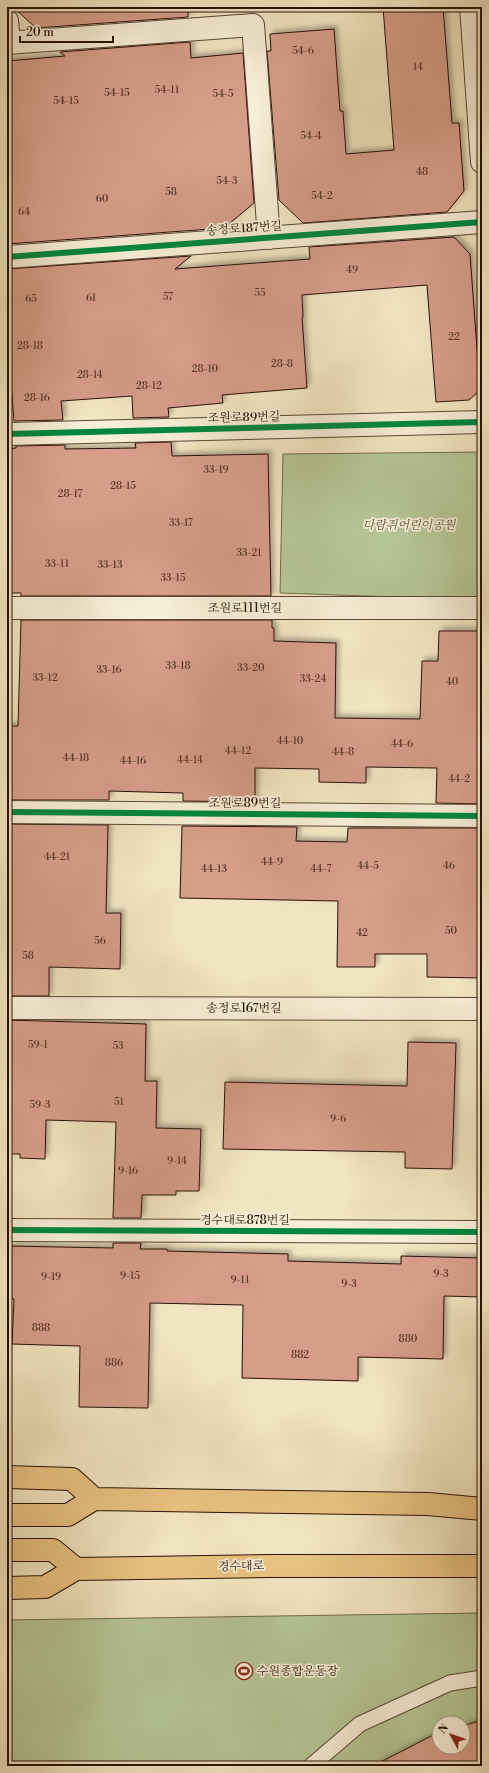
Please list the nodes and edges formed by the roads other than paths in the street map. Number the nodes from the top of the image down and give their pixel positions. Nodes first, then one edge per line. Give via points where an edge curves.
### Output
1 (471, 7) edge
2 (8, 35) edge
3 (482, 162) edge
4 (482, 222) edge
5 (269, 238) junction
6 (7, 257) edge
7 (482, 422) edge
8 (7, 434) edge
9 (7, 608) edge
10 (482, 608) edge
11 (7, 812) edge
12 (482, 816) edge
13 (7, 1008) edge
14 (482, 1009) edge
15 (7, 1230) edge
16 (482, 1232) edge
17 (7, 1476) edge
18 (94, 1499) junction
19 (482, 1509) edge
20 (7, 1515) edge
21 (7, 1550) edge
22 (482, 1566) edge
23 (76, 1569) junction
24 (7, 1588) edge
25 (482, 1678) edge
26 (311, 1766) edge

1 - 3 street
2 - 5 street, 송정로187번길 via 253,25
4 - 5 street, 송정로187번길
5 - 6 street, 송정로187번길
7 - 8 street, 조원로89번길
9 - 10 street, 조원로111번길
11 - 12 street, 조원로89번길
13 - 14 street, 송정로167번길
15 - 16 street, 경수대로878번길
17 - 18 main road via 72,1479
18 - 19 main road via 428,1504
18 - 20 main road via 68,1515
21 - 23 main road via 53,1550
22 - 23 main road, 경수대로
23 - 24 main road via 45,1587
25 - 26 lane via 450,1683 360,1724

